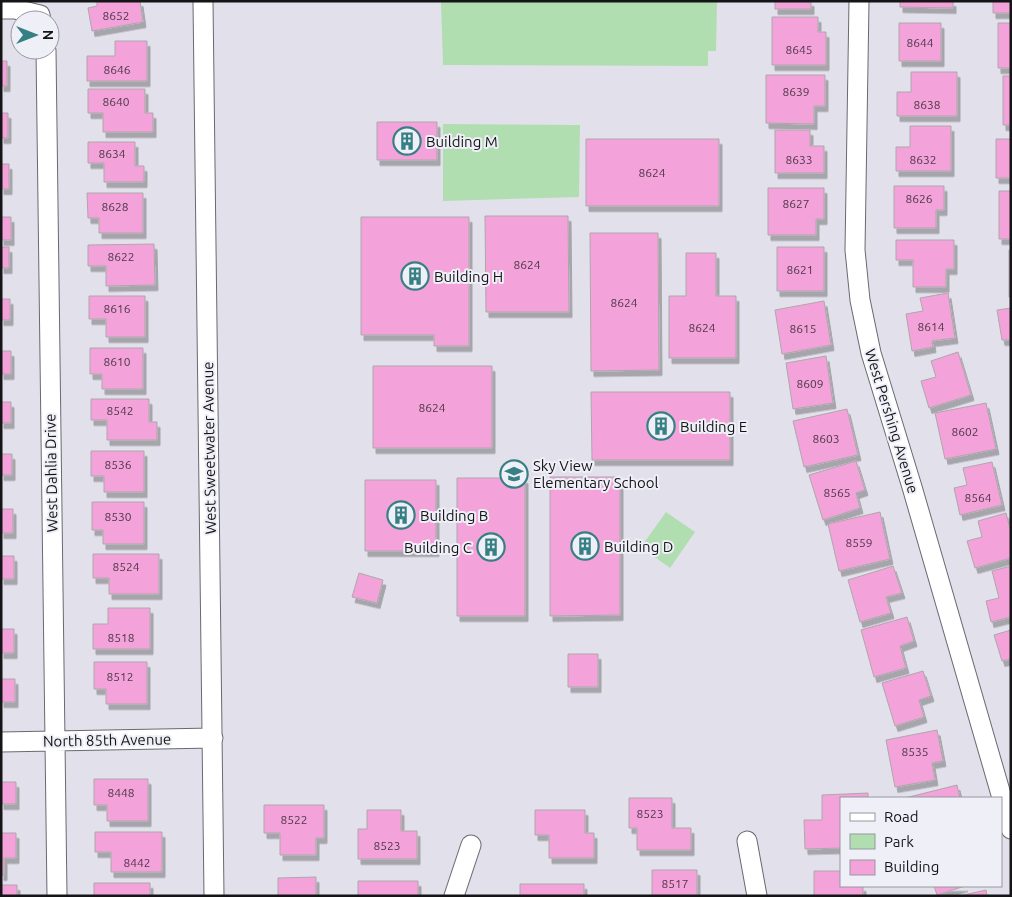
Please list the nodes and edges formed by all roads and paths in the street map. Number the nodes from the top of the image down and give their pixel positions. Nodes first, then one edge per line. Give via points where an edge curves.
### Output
1 (203, 1) edge
2 (860, 1) edge
3 (1, 9) edge
4 (18, 10) edge
5 (46, 60) edge
6 (214, 738) junction
7 (1, 742) edge
8 (55, 742) junction
9 (1002, 797) edge
10 (1002, 798) edge
11 (1011, 829) edge
12 (747, 841) dead end
13 (471, 845) dead end
14 (56, 896) edge
15 (214, 896) edge
16 (454, 896) edge
17 (757, 896) edge

1 - 6 street, West Sweetwater Avenue
2 - 9 street, West Pershing Avenue via 855,250 860,300 871,353
3 - 4 street
5 - 8 street, West Dahlia Drive
6 - 8 street, North 85th Avenue
6 - 15 street, West Sweetwater Avenue
7 - 8 street, North 85th Avenue
8 - 14 street, West Dahlia Drive
10 - 11 street, West Pershing Avenue
12 - 17 street
13 - 16 street

